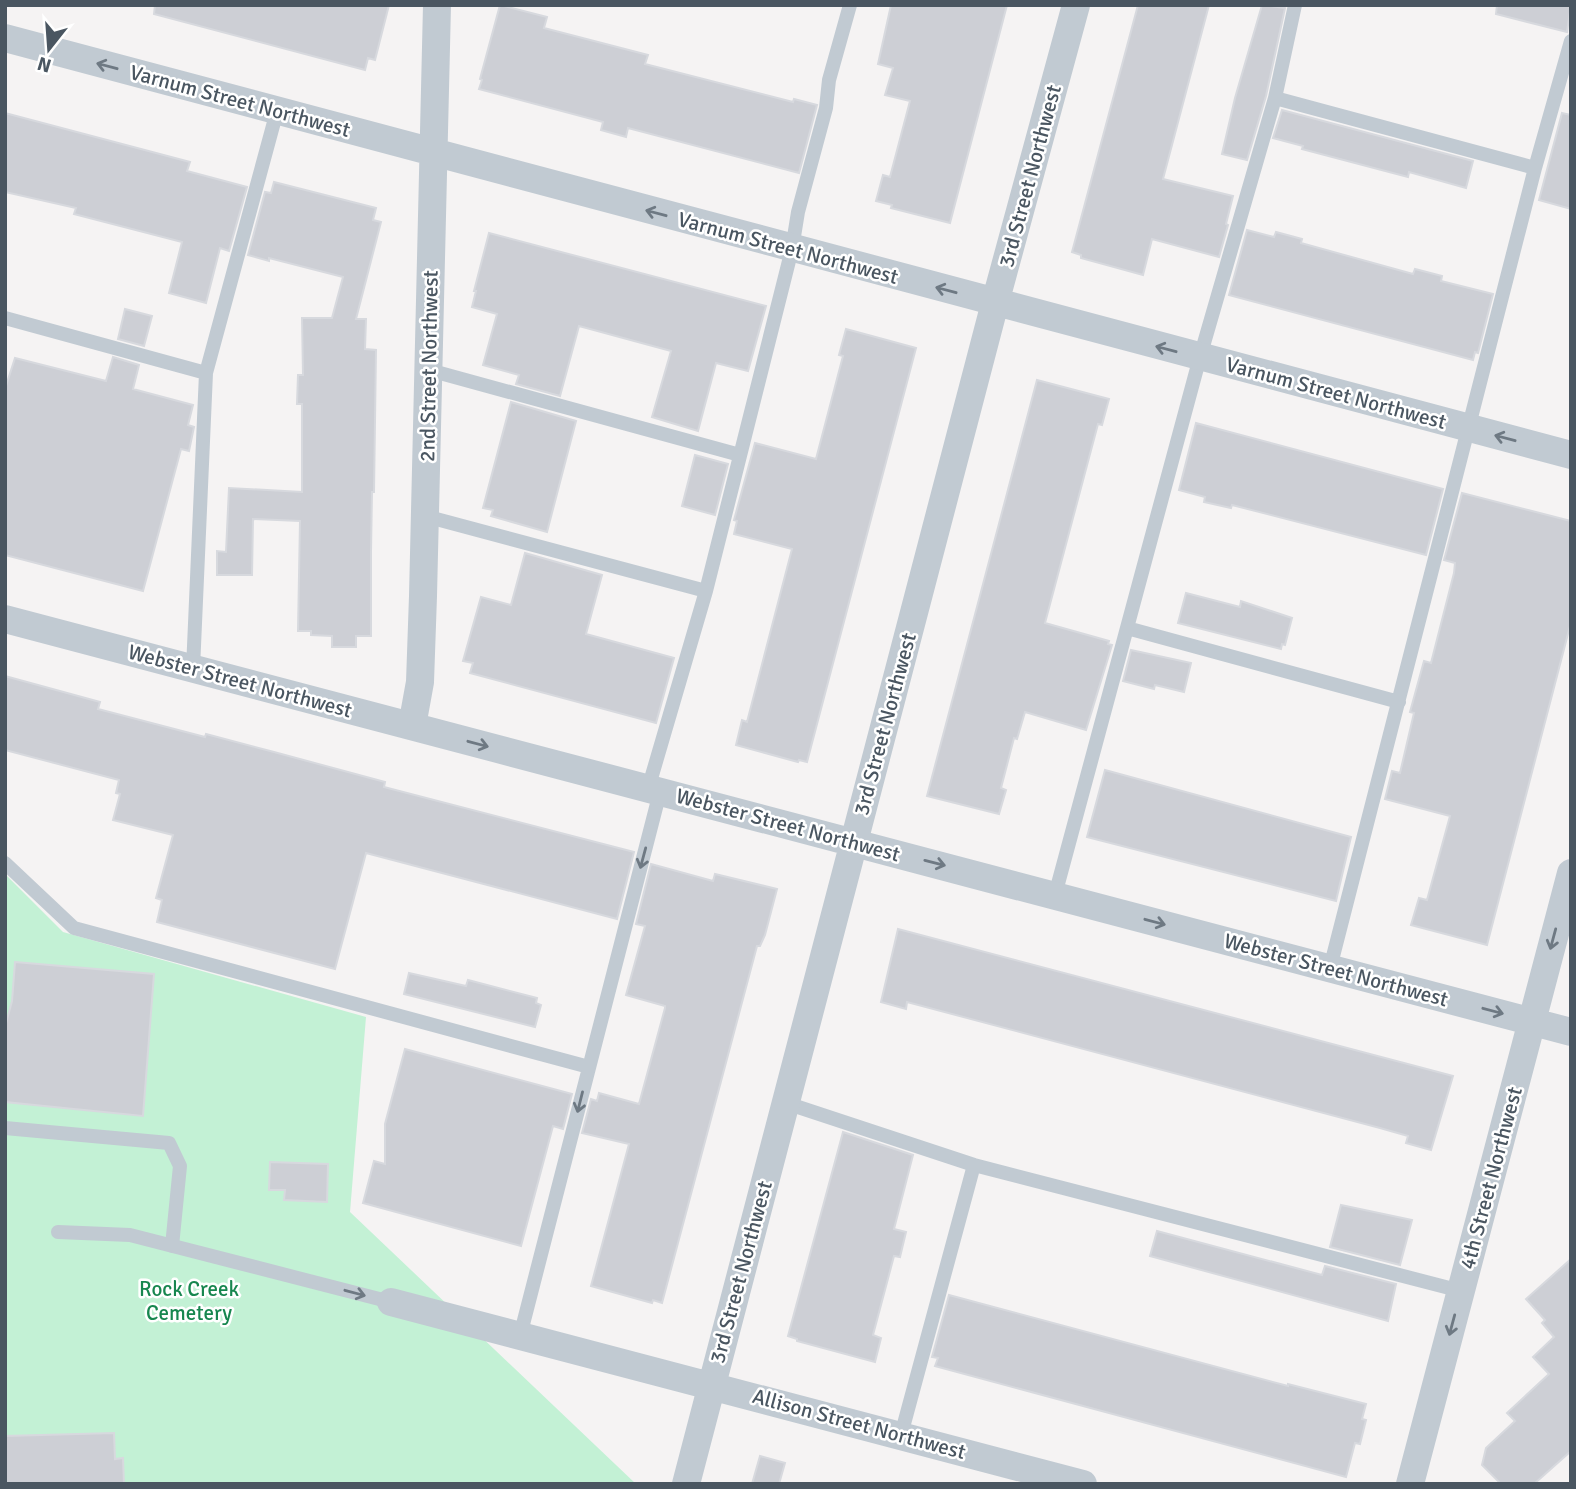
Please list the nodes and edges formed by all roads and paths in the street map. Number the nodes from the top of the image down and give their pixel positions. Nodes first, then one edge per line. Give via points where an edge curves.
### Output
1 (437, 5) edge
2 (850, 5) edge
3 (1076, 5) edge
4 (1295, 5) edge
5 (5, 38) edge
6 (1571, 41) edge
7 (1275, 98) junction
8 (277, 111) junction
9 (433, 153) junction
10 (1535, 168) junction
11 (792, 249) junction
12 (995, 303) junction
13 (5, 318) edge
14 (1200, 358) junction
15 (429, 370) junction
16 (206, 373) junction
17 (1470, 429) junction
18 (740, 455) junction
19 (1571, 455) edge
20 (425, 516) junction
21 (706, 591) junction
22 (5, 619) edge
23 (1127, 628) junction
24 (193, 669) junction
25 (1399, 702) junction
26 (412, 726) junction
27 (654, 790) junction
28 (855, 843) junction
29 (5, 863) edge
30 (1571, 873) edge
31 (1055, 895) junction
32 (1330, 968) junction
33 (1532, 1022) junction
34 (1571, 1032) edge
35 (589, 1067) junction
36 (786, 1103) junction
37 (5, 1128) edge
38 (974, 1165) junction
39 (58, 1232) dead end
40 (172, 1246) junction
41 (1461, 1291) junction
42 (403, 1305) joint
43 (520, 1336) junction
44 (711, 1385) junction
45 (901, 1435) junction
46 (687, 1484) edge
47 (1083, 1484) edge
48 (1410, 1484) edge

1 - 9 street, 2nd Street Northwest
2 - 11 lane
3 - 12 street, 3rd Street Northwest
4 - 7 lane
8 -> 5 street, Varnum Street Northwest
6 - 10 lane
7 - 10 lane
7 - 14 lane
8 - 9 street, Varnum Street Northwest
8 - 16 lane
11 -> 9 street, Varnum Street Northwest
9 - 15 street, 2nd Street Northwest
10 - 17 lane
12 -> 11 street, Varnum Street Northwest
11 - 18 lane
14 -> 12 street, Varnum Street Northwest
12 - 28 street, 3rd Street Northwest
13 - 16 lane
14 - 17 street, Varnum Street Northwest
14 - 23 lane
15 - 18 lane
15 - 20 street, 2nd Street Northwest
16 - 24 lane
19 -> 17 street, Varnum Street Northwest
17 - 25 lane
18 - 21 lane
20 - 21 lane
20 - 26 street, 2nd Street Northwest via 420,682
21 - 27 lane
22 - 24 street, Webster Street Northwest
23 - 25 lane
23 - 31 lane
24 - 26 street, Webster Street Northwest
25 - 32 lane
26 -> 27 street, Webster Street Northwest
27 - 28 street, Webster Street Northwest
27 -> 35 lane
28 -> 31 street, Webster Street Northwest
28 - 36 street, 3rd Street Northwest
29 - 35 lane via 74,928
30 -> 33 street, 4th Street Northwest
31 -> 32 street, Webster Street Northwest
32 -> 33 street, Webster Street Northwest
33 - 34 street, Webster Street Northwest
33 - 41 street, 4th Street Northwest
35 -> 43 lane
36 - 38 lane
36 - 44 street, 3rd Street Northwest
37 - 40 lane via 169,1143 180,1166
38 - 41 lane
38 - 45 lane
39 - 40 lane via 130,1235
40 -> 42 lane
41 -> 48 street, 4th Street Northwest
42 - 43 street, Allison Street Northwest
43 - 44 street, Allison Street Northwest
44 - 45 street, Allison Street Northwest
44 - 46 street, 3rd Street Northwest
45 - 47 street, Allison Street Northwest

